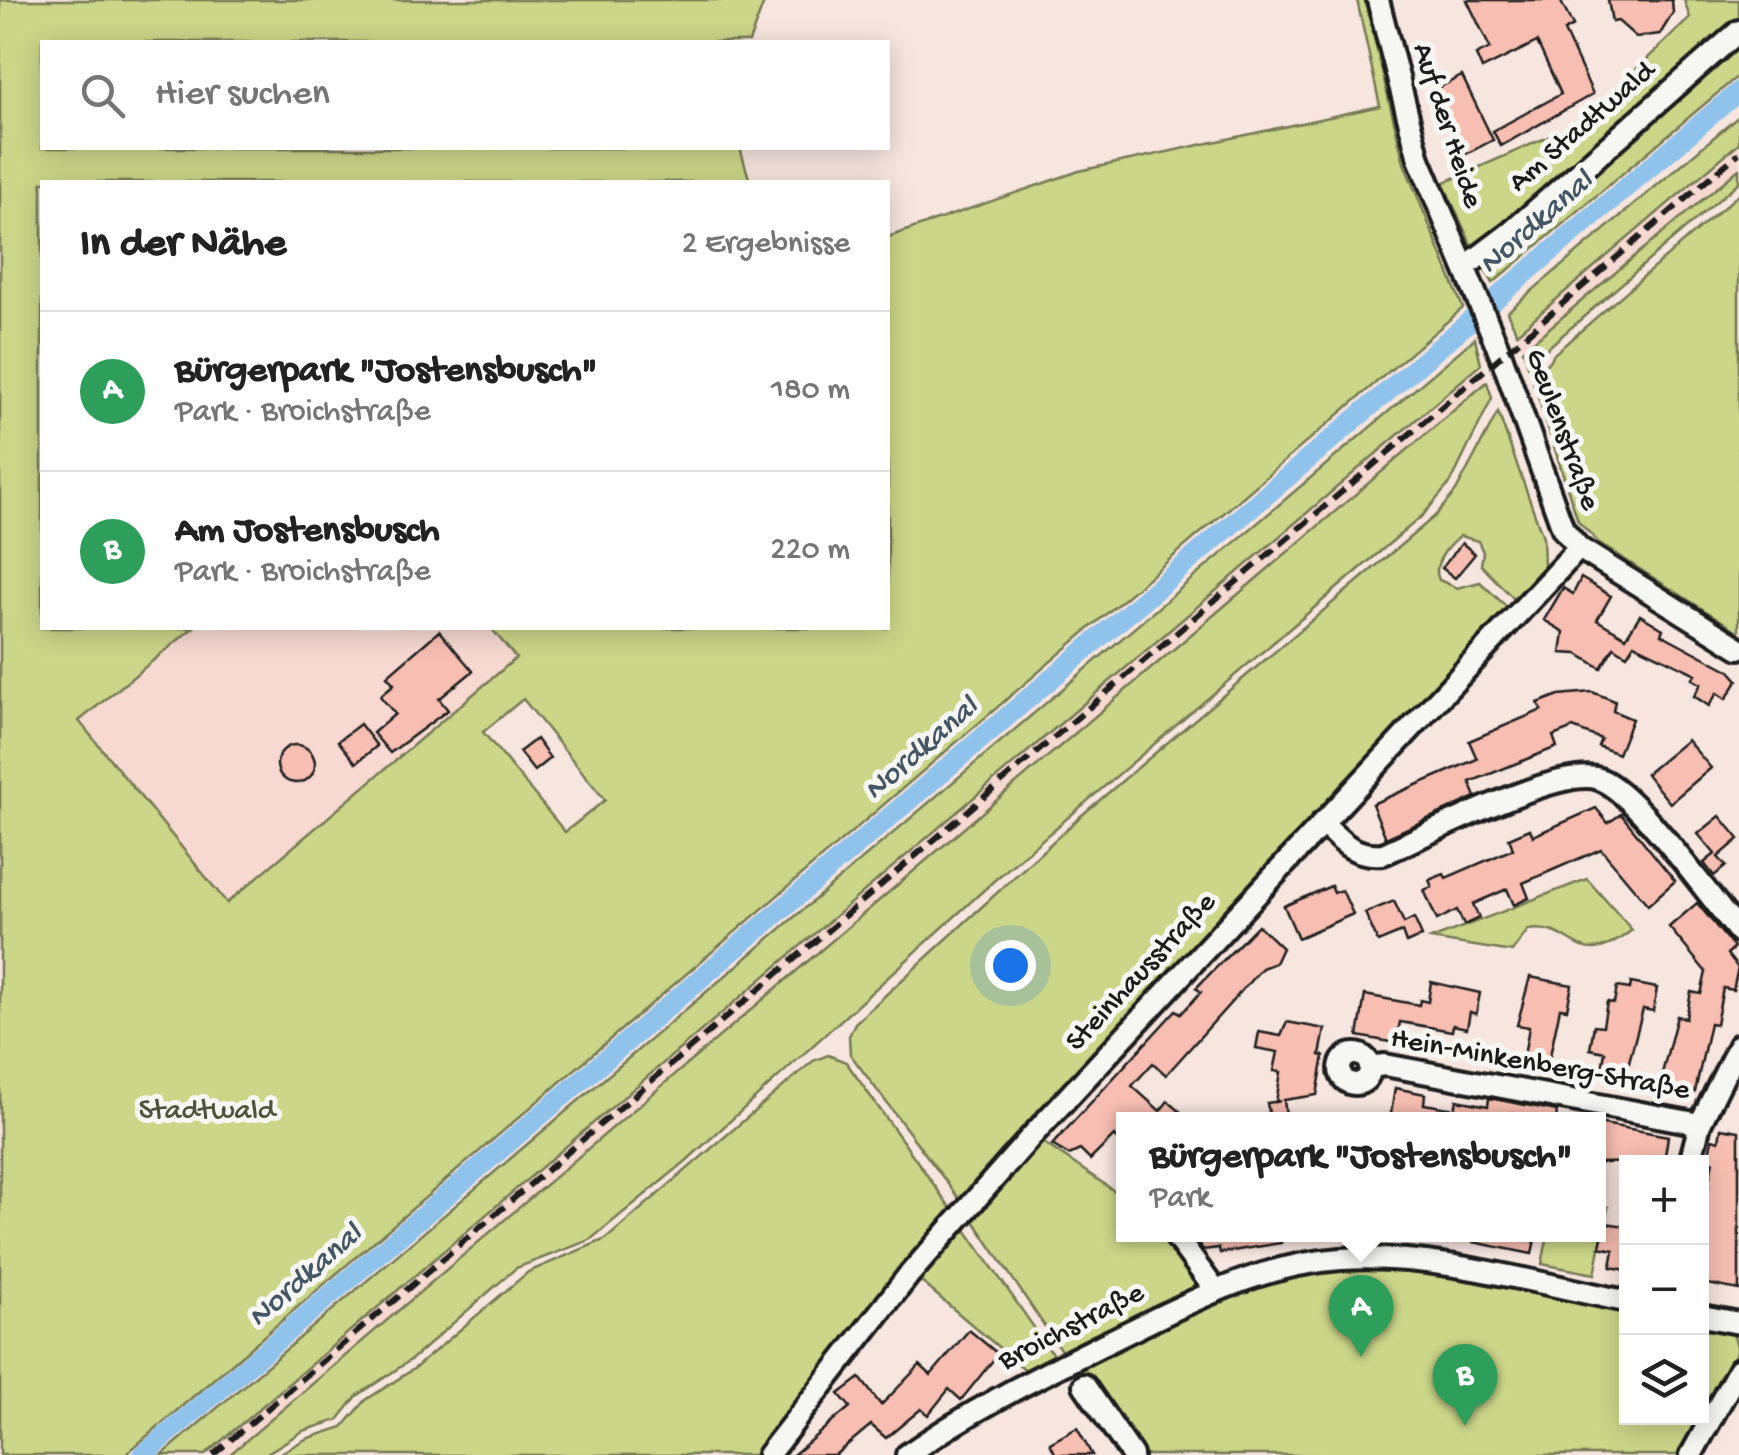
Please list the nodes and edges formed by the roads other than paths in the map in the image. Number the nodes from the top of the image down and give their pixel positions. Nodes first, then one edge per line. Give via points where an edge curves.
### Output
1 (1378, 0) edge
2 (1739, 31) edge
3 (1465, 266) junction
4 (1580, 548) junction
5 (1739, 648) edge
6 (1322, 824) junction
7 (1739, 932) edge
8 (1739, 1045) edge
9 (1370, 1067) dead end
10 (1700, 1124) junction
11 (1692, 1155) edge
12 (1180, 1242) edge
13 (1215, 1290) junction
14 (1619, 1300) edge
15 (1709, 1317) edge
16 (1739, 1323) edge
17 (1739, 1370) edge
18 (1084, 1385) dead end
19 (768, 1455) edge
20 (908, 1455) edge
21 (1132, 1455) edge
22 (1691, 1455) edge

1 - 3 street, Auf der Heide via 1418,158
2 - 3 street, Am Stadtwald
3 - 4 street, Geulenstraße via 1552,506
4 - 5 street, Geulenstraße
4 - 6 street, Steinhausstraße
6 - 7 street via 1365,856 1383,854 1554,781 1601,779 1631,802
6 - 19 street, Steinhausstraße via 954,1224
8 - 10 street
9 - 10 street, Hein-Minkenberg-Straße
10 - 11 street
12 - 13 street
13 - 14 street, Broichstraße via 1290,1267 1392,1259
13 - 20 street, Broichstraße via 949,1425
15 - 16 street
17 - 22 street
18 - 21 street

